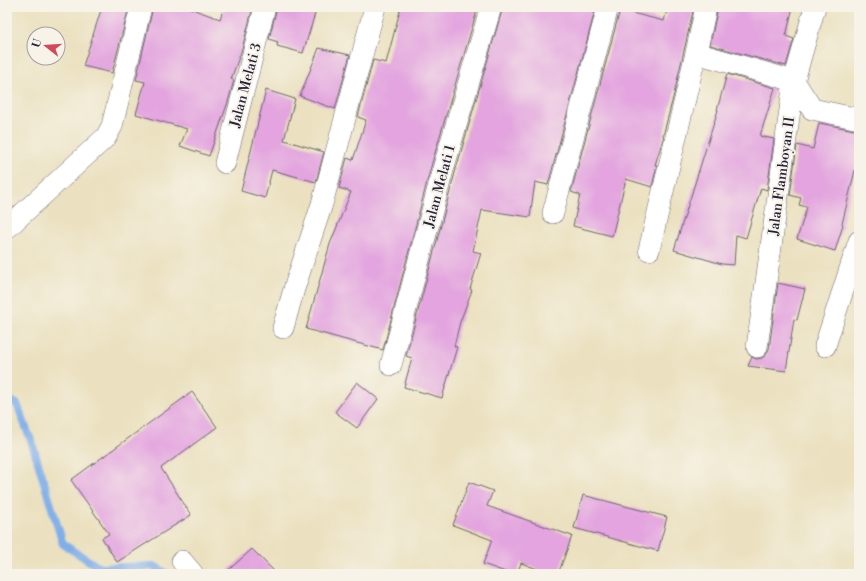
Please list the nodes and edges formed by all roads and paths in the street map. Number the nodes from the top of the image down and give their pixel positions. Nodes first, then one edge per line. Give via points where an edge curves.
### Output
1 (141, 7) edge
2 (265, 7) edge
3 (375, 7) edge
4 (491, 7) edge
5 (608, 7) edge
6 (706, 7) edge
7 (815, 7) edge
8 (696, 53) junction
9 (794, 81) junction
10 (859, 119) edge
11 (224, 163) dead end
12 (553, 213) dead end
13 (7, 228) edge
14 (859, 240) edge
15 (649, 250) dead end
16 (283, 328) dead end
17 (825, 346) dead end
18 (758, 347) dead end
19 (392, 365) dead end

1 - 13 street via 112,126 106,137
2 - 11 street, Jalan Melati 3
3 - 16 street via 322,204
4 - 19 street, Jalan Melati 1 via 444,166
5 - 12 street
6 - 8 street
7 - 9 street, Jalan Flamboyan II
8 - 9 street
8 - 15 street
9 - 10 street via 812,110
9 - 18 street, Jalan Flamboyan II
14 - 17 street

